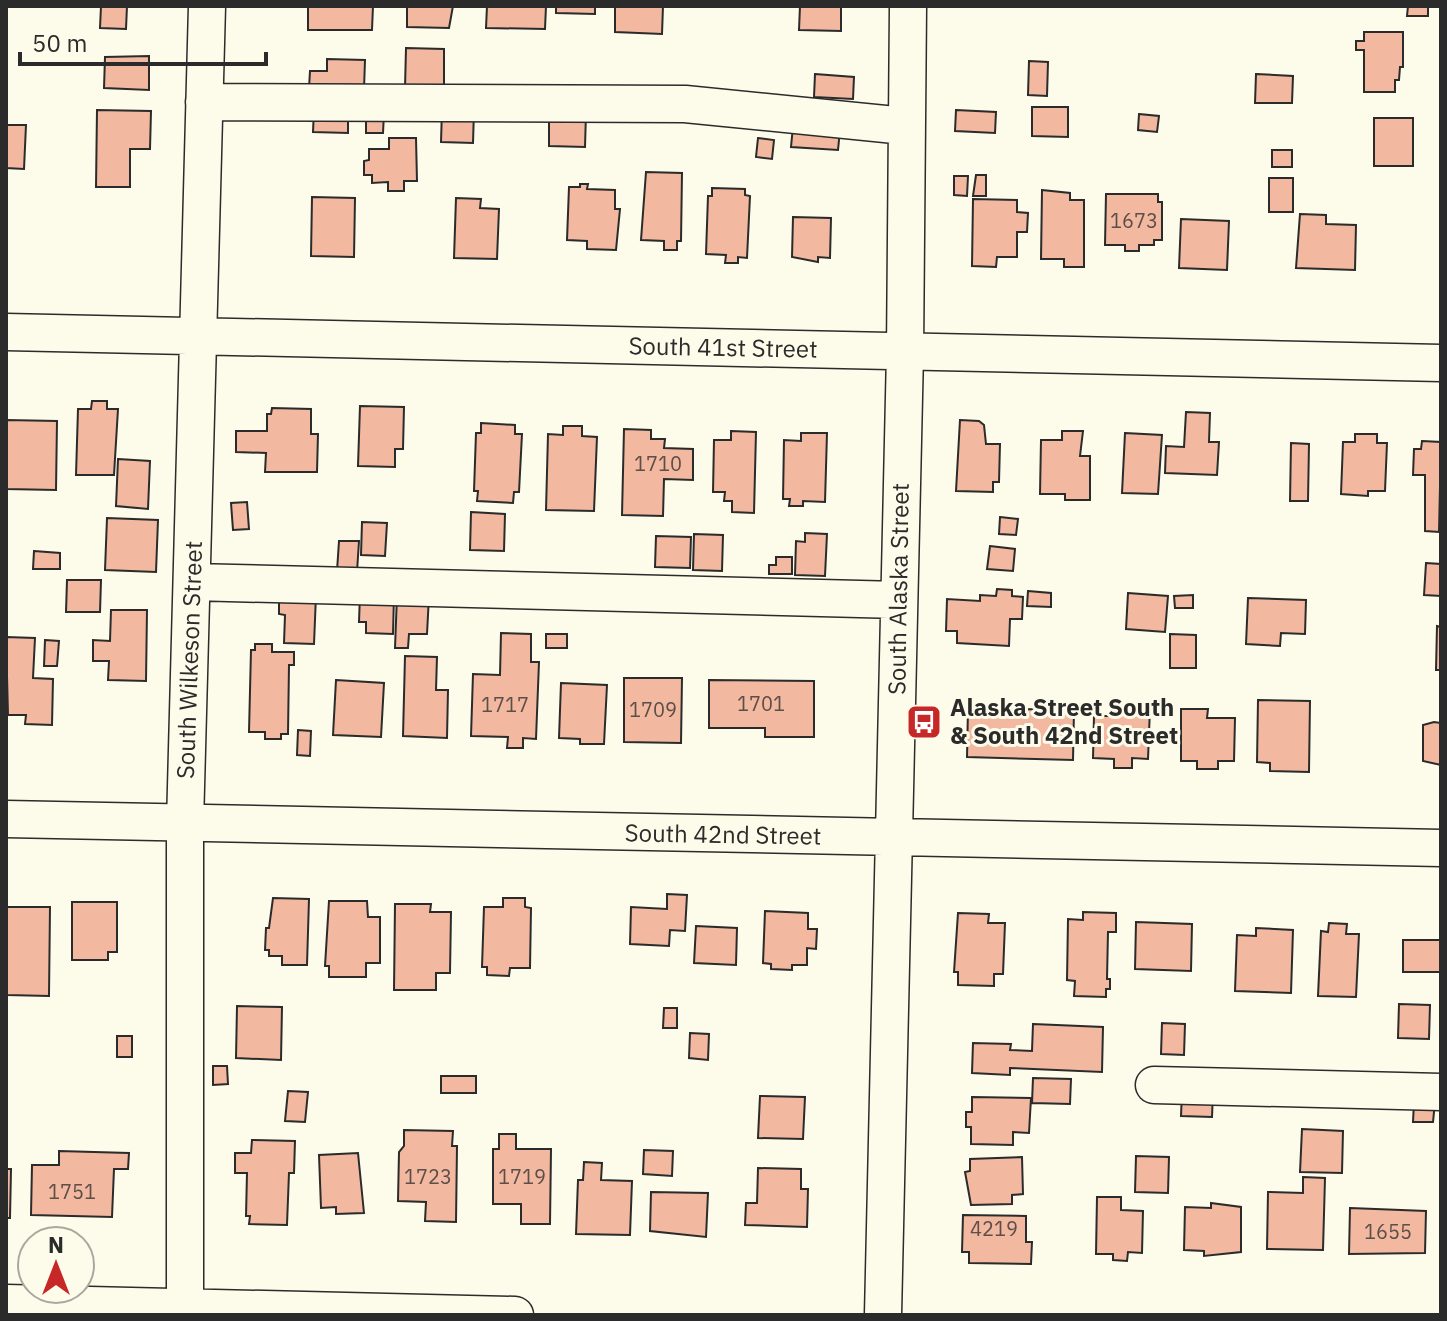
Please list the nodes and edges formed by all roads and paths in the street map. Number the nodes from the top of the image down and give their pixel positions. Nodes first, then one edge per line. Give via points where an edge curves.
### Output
1 (207, 6) edge
2 (908, 6) edge
3 (204, 102) junction
4 (905, 126) junction
5 (6, 332) edge
6 (198, 336) junction
7 (905, 353) junction
8 (1441, 363) edge
9 (192, 582) junction
10 (899, 600) junction
11 (6, 819) edge
12 (185, 824) junction
13 (893, 839) junction
14 (1441, 848) edge
15 (1154, 1085) dead end
16 (1441, 1092) edge
17 (6, 1303) edge
18 (185, 1311) edge
19 (515, 1315) edge
20 (883, 1315) edge

1 - 3 street, South Wilkeson Street
2 - 4 street, South Alaska Street
3 - 4 street via 685,104
3 - 6 street, South Wilkeson Street
4 - 7 street, South Alaska Street
5 - 6 street, South 41st Street
6 - 7 street, South 41st Street
6 - 9 street, South Wilkeson Street
7 - 8 street, South 41st Street
7 - 10 street, South Alaska Street
9 - 10 street
9 - 12 street, South Wilkeson Street
10 - 13 street, South Alaska Street
11 - 12 street, South 42nd Street
12 - 13 street, South 42nd Street
12 - 18 street, South Wilkeson Street
13 - 14 street, South 42nd Street
13 - 20 street, South Alaska Street
15 - 16 street
17 - 18 street
18 - 19 street

